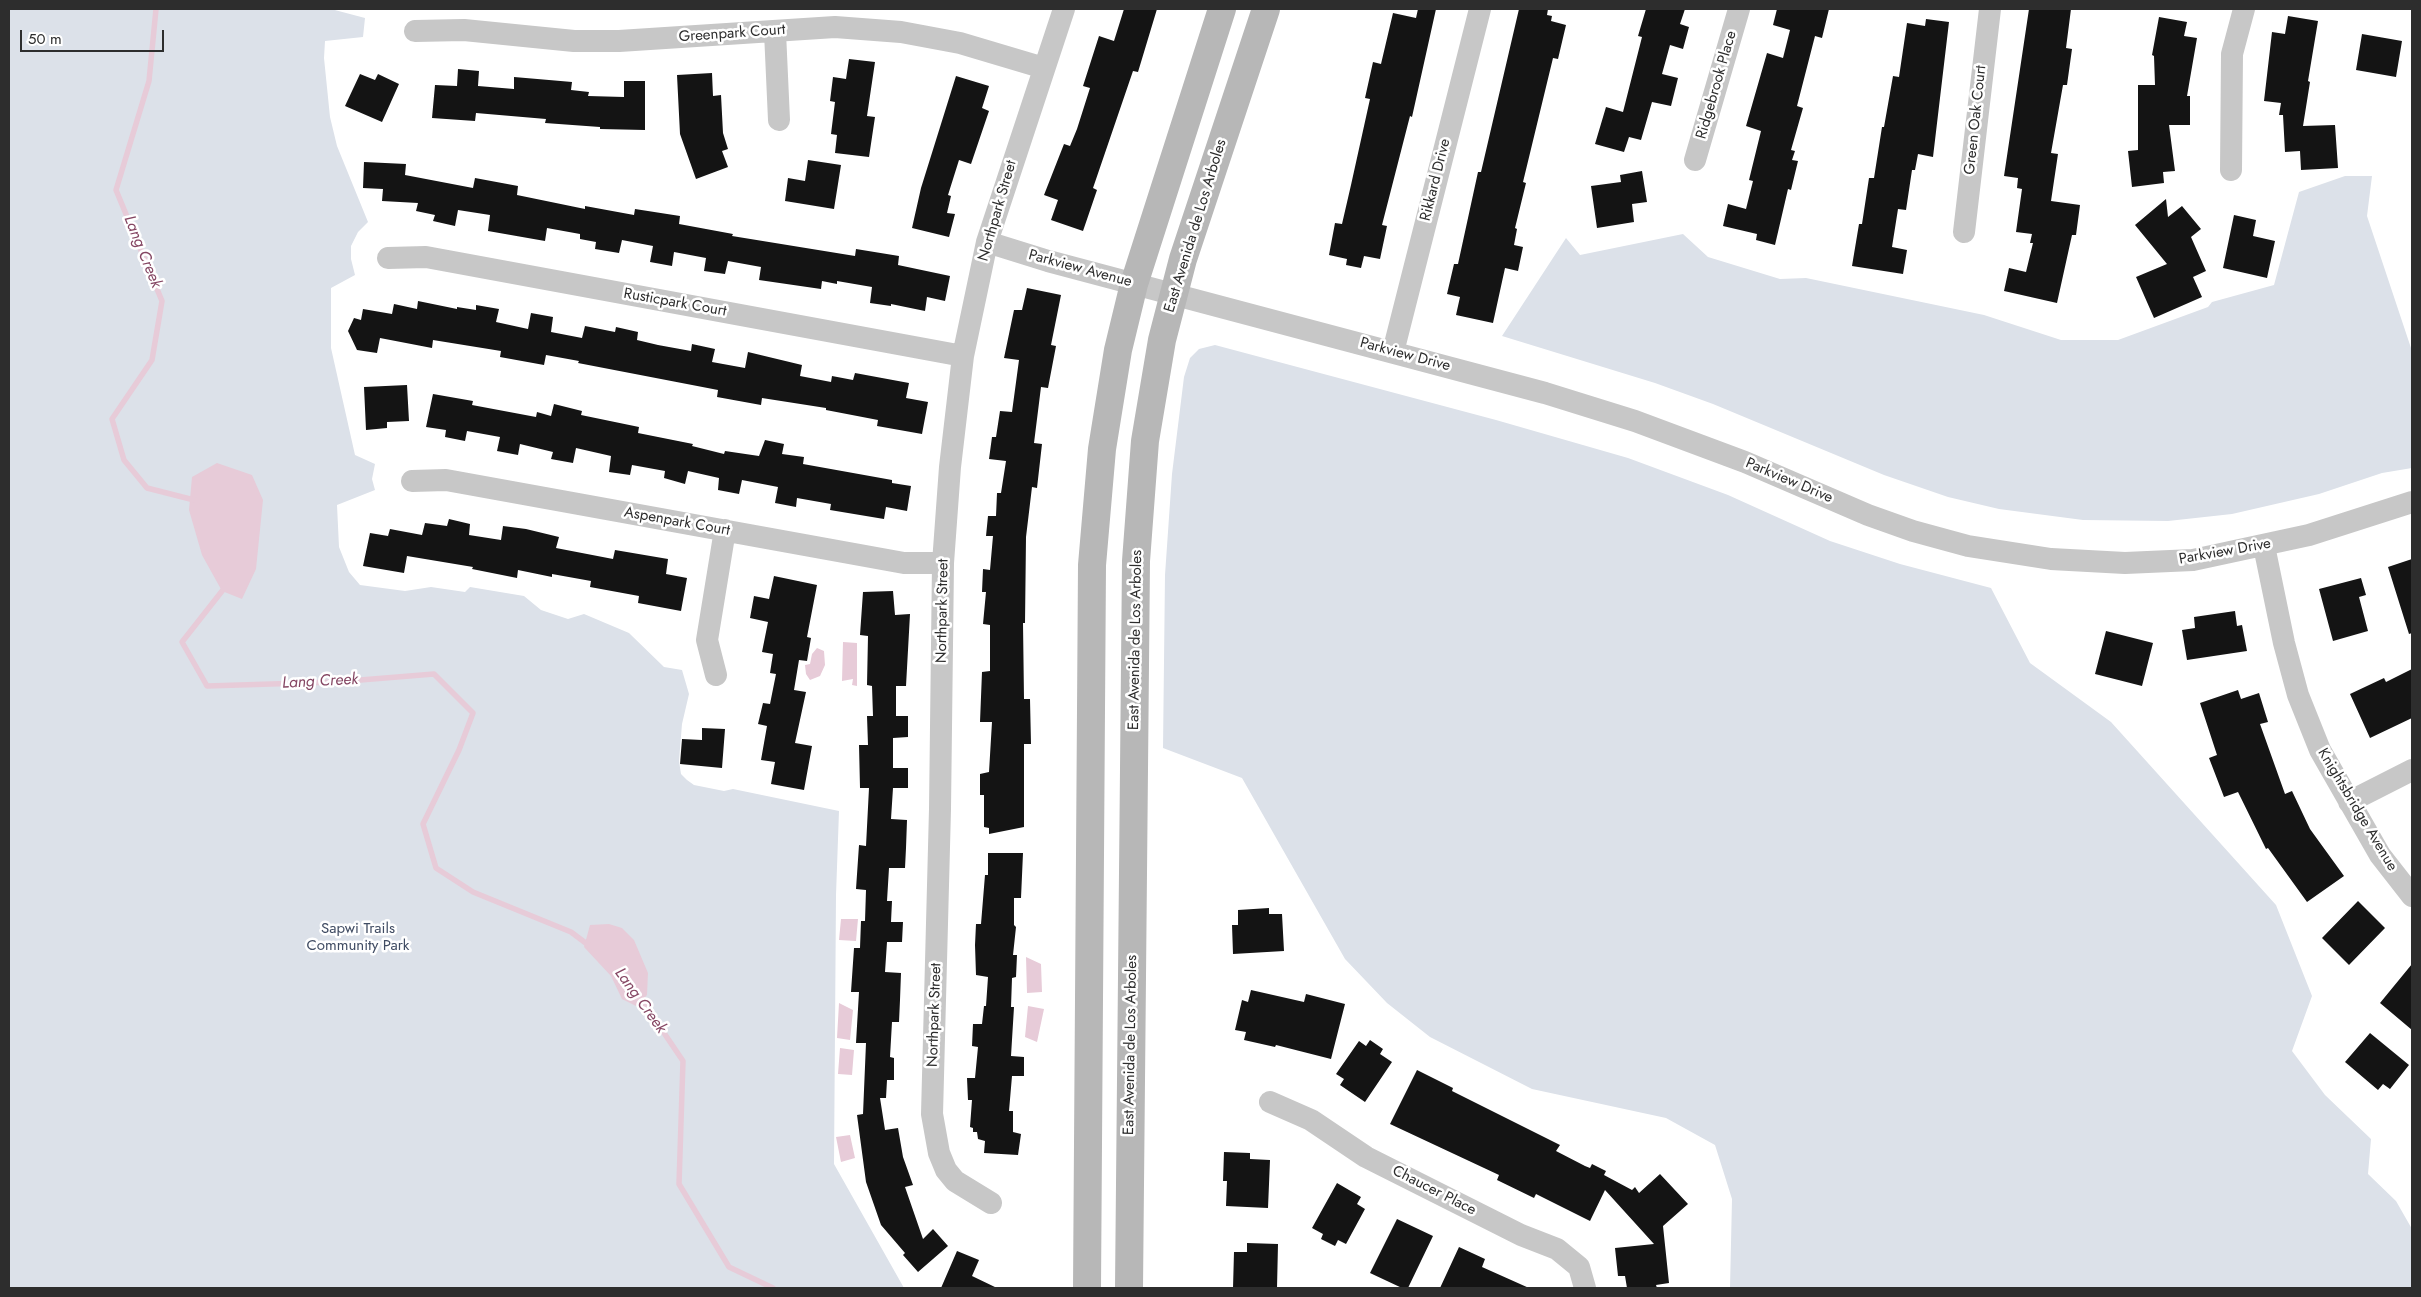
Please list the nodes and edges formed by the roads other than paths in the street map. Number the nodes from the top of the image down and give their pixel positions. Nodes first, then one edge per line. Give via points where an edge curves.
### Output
1 (1064, 9) edge
2 (1222, 9) edge
3 (1266, 9) edge
4 (1480, 9) edge
5 (1739, 9) edge
6 (1990, 9) edge
7 (2244, 9) edge
8 (416, 31) dead end
9 (775, 32) junction
10 (1044, 68) junction
11 (779, 120) dead end
12 (1695, 160) dead end
13 (2231, 170) dead end
14 (1964, 232) dead end
15 (987, 242) junction
16 (388, 258) dead end
17 (1134, 284) junction
18 (1174, 294) junction
19 (1393, 352) junction
20 (963, 356) junction
21 (412, 481) dead end
22 (2412, 502) edge
23 (725, 530) junction
24 (2264, 546) junction
25 (943, 563) junction
26 (716, 675) dead end
27 (2412, 770) edge
28 (2349, 802) junction
29 (2412, 896) edge
30 (1270, 1102) dead end
31 (991, 1203) dead end
32 (1086, 1288) edge
33 (1129, 1288) edge
34 (1585, 1288) edge

1 - 10 street, Northpark Street
2 - 17 main road
3 - 18 main road, East Avenida de Los Arboles via 1198,210
4 - 19 street, Rikkard Drive
5 - 12 street, Ridgebrook Place
6 - 14 street, Green Oak Court
7 - 13 street via 2232,54
8 - 9 street, Greenpark Court via 464,30 574,41
9 - 10 street, Greenpark Court via 835,27 900,32 960,43
9 - 11 street
10 - 15 street, Northpark Street
15 - 17 street, Parkview Avenue
15 - 20 street, Northpark Street
16 - 20 street, Rusticpark Court via 426,257
17 - 18 street, Parkview Avenue
17 - 32 main road via 1118,350 1102,449 1092,565
18 - 19 street, Parkview Drive
18 - 33 main road, East Avenida de Los Arboles via 1162,340 1145,441 1137,552
19 - 24 street, Parkview Drive via 1546,393 1635,421 1745,462 1868,515 1968,546 2051,559 2124,563 2193,560
20 - 25 street, Northpark Street
21 - 23 street, Aspenpark Court via 446,480
22 - 24 street, Parkview Drive via 2310,536
23 - 25 street, Aspenpark Court via 904,563
23 - 26 street via 707,640
24 - 28 street, Knightsbridge Avenue via 2298,694 2320,750
25 - 31 street, Northpark Street via 932,1114 939,1153 946,1170 955,1181
27 - 28 street
28 - 29 street, Knightsbridge Avenue via 2380,855
30 - 34 street, Chaucer Place via 1310,1120 1366,1157 1521,1235 1558,1249 1579,1267

